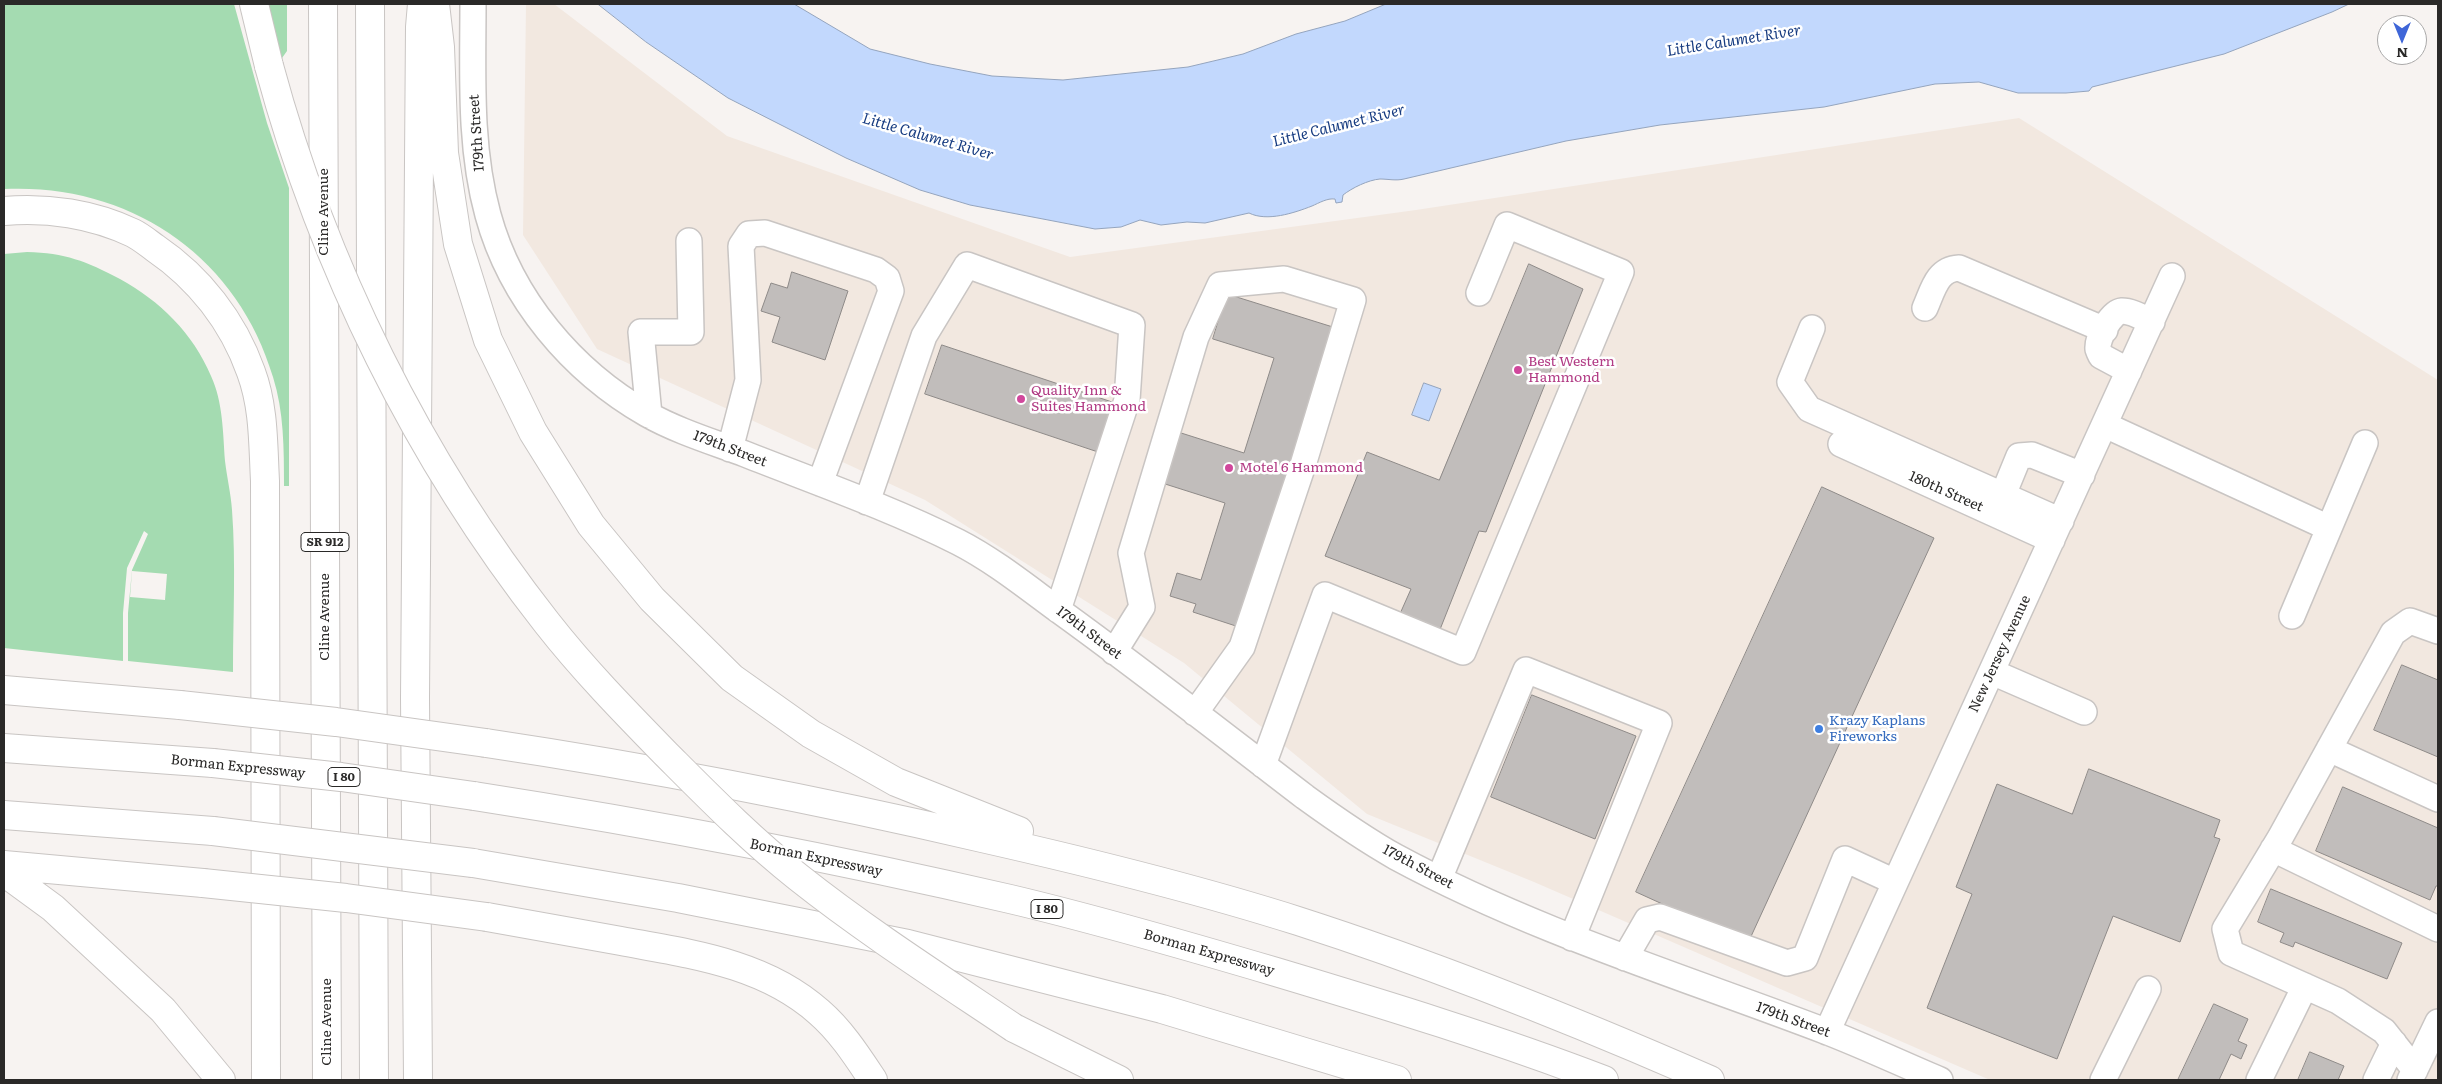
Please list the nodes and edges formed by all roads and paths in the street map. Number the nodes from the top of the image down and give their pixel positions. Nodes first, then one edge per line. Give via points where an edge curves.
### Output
1 (254, 4) edge
2 (323, 4) edge
3 (370, 4) edge
4 (422, 4) edge
5 (435, 4) edge
6 (473, 4) edge
7 (4, 211) edge
8 (689, 241) dead end
9 (2172, 276) dead end
10 (1479, 293) dead end
11 (1925, 308) dead end
12 (2152, 322) junction
13 (1812, 328) dead end
14 (2105, 330) junction
15 (2129, 372) junction
16 (649, 415) junction
17 (2105, 425) junction
18 (2364, 443) dead end
19 (1841, 444) dead end
20 (730, 449) junction
21 (2082, 475) junction
22 (820, 483) junction
23 (2003, 495) junction
24 (867, 502) junction
25 (2329, 528) junction
26 (2056, 530) junction
27 (1058, 610) junction
28 (2292, 616) dead end
29 (2438, 631) edge
30 (1114, 652) junction
31 (1992, 672) junction
32 (4, 690) edge
33 (2084, 712) dead end
34 (1195, 713) junction
35 (4, 748) edge
36 (2330, 749) junction
37 (1263, 765) junction
38 (2438, 799) edge
39 (4, 815) edge
40 (2273, 850) junction
41 (4, 865) edge
42 (1121, 870) junction
43 (4, 872) edge
44 (1440, 879) junction
45 (1895, 882) junction
46 (2438, 928) edge
47 (1572, 938) junction
48 (1625, 958) junction
49 (2305, 986) junction
50 (2148, 989) dead end
51 (2438, 1022) edge
52 (1827, 1032) junction
53 (2394, 1043) junction
54 (2412, 1075) edge
55 (221, 1080) edge
56 (266, 1080) edge
57 (327, 1080) edge
58 (374, 1080) edge
59 (418, 1080) edge
60 (873, 1080) edge
61 (1119, 1080) edge
62 (1397, 1080) edge
63 (1604, 1080) edge
64 (1710, 1080) edge
65 (1940, 1080) edge
66 (2103, 1080) edge
67 (2259, 1080) edge
68 (2376, 1080) edge

1 - 61 highway, bridge via 287,128 320,222 370,335 419,432 458,496 548,624 596,680 739,826 822,894 908,958 1014,1028
2 - 57 highway, Cline Avenue / SR 912
3 - 58 highway
4 - 59 highway via 415,698
5 - 42 highway via 444,153 458,244 488,340 533,432 591,525 652,599 732,678 811,734 896,782
6 - 16 street, 179th Street via 475,140 488,216 501,249 535,314 559,343 584,370
7 - 56 highway via 57,211 134,234 173,260 206,292 231,328 252,372 262,417 265,481
8 - 16 street via 691,332 640,332
9 - 12 street, New Jersey Avenue
10 - 37 street via 1507,225 1621,272 1462,652 1325,595
11 - 14 street via 1942,273 1948,268 1959,268
12 - 14 street via 2128,311 2119,311
12 - 15 street, New Jersey Avenue
13 - 23 street via 1790,382 1809,409
14 - 15 street via 2098,349 2101,356
15 - 17 street, New Jersey Avenue
16 - 20 street, 179th Street
17 - 21 street, New Jersey Avenue
17 - 25 street
18 - 25 street
19 - 26 street, 180th Street
20 - 22 street, 179th Street
20 - 22 street via 748,380 741,246 749,234 765,232 876,270 887,278 891,291
21 - 23 street via 2032,455 2019,456
21 - 26 street, New Jersey Avenue
22 - 24 street, 179th Street
23 - 26 street
24 - 27 street, 179th Street via 960,543
24 - 27 street via 924,336 967,265 1132,325 1127,400
25 - 28 street
26 - 31 street, New Jersey Avenue
27 - 30 street, 179th Street
29 - 36 street via 2410,621 2393,633
30 - 34 street, 179th Street
30 - 34 street via 1142,607 1131,553 1196,337 1220,285 1284,279 1353,300 1303,465 1242,647
31 - 33 street
31 - 45 street, New Jersey Avenue
32 - 42 highway, bridge via 336,722 486,743 722,782 886,815
34 - 37 street, 179th Street
35 - 63 highway, Borman Expressway / I 80, bridge via 213,763 340,777 592,814 805,854 1012,900 1178,944 1380,1003
36 - 38 street
36 - 40 street
37 - 44 street, 179th Street via 1350,829
39 - 62 highway, bridge via 213,832 473,863 678,898 908,944 1162,1009
40 - 46 street
40 - 49 street via 2225,929 2231,953
41 - 60 highway, bridge via 346,898 486,917 684,952 749,969 785,987 819,1012 852,1047
42 - 64 highway via 1298,921 1468,980
43 - 55 highway via 53,908 163,1010
44 - 47 street, 179th Street via 1478,899
44 - 47 street via 1526,670 1659,723
45 - 48 street via 1845,860 1805,958 1787,963 1660,917 1647,920
45 - 52 street, New Jersey Avenue
47 - 48 street, 179th Street
48 - 52 street, 179th Street
49 - 53 street via 2384,1031
49 - 67 street
50 - 66 street
51 - 54 street
52 - 65 street, 179th Street
53 - 54 street
53 - 68 street

